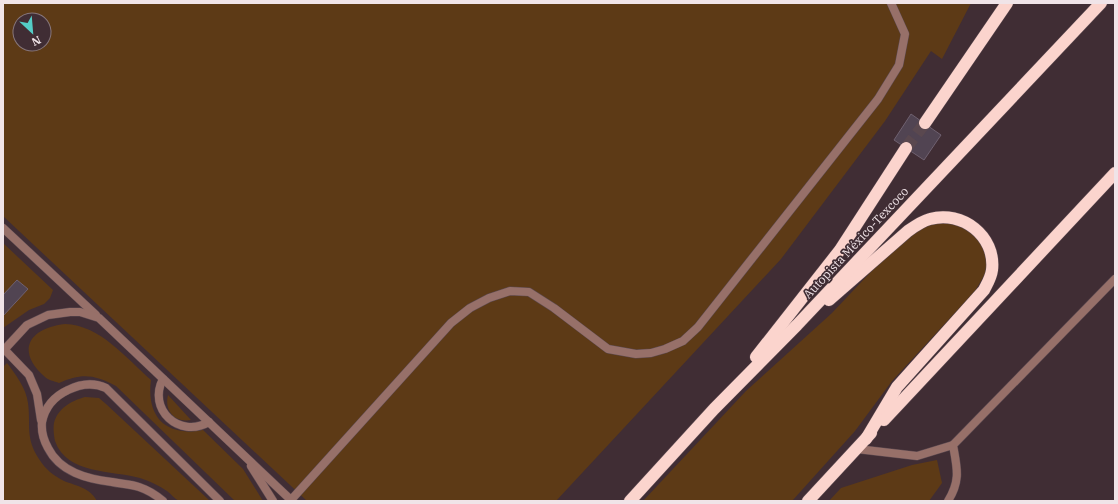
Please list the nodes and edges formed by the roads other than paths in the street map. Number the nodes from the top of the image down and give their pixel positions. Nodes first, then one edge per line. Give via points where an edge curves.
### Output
1 (891, 3) edge
2 (1101, 3) edge
3 (1004, 6) edge
4 (925, 123) tunnel mouth
5 (906, 148) tunnel mouth
6 (1115, 173) edge
7 (3, 228) edge
8 (1115, 279) edge
9 (99, 318) junction
10 (797, 325) junction
11 (3, 349) edge
12 (163, 378) junction
13 (714, 409) junction
14 (209, 422) junction
15 (42, 431) junction
16 (866, 439) junction
17 (953, 445) junction
18 (857, 449) junction
19 (246, 457) junction
20 (291, 500) edge
21 (162, 501) edge
22 (220, 501) edge
23 (272, 501) edge
24 (630, 501) edge
25 (808, 501) edge
26 (948, 501) edge

1 - 20 street via 905,34 899,65 878,99 698,327 683,341 651,353 636,354 608,349 529,292 510,291 489,298 470,308 451,323
2 - 10 highway, Autopista México-Texcoco
3 - 4 highway
5 - 13 highway via 840,250
6 - 16 highway
7 - 9 street
8 - 17 street
9 - 11 street via 75,312 48,316 27,325
9 - 12 street
10 - 13 highway, Autopista México-Texcoco
10 - 16 highway via 921,222 938,217 957,219 973,227 986,242 992,269 984,290 898,388
11 - 15 street via 30,375 40,407
12 - 14 street
12 - 14 street via 158,395 159,402 170,420 190,428
13 - 24 highway, Autopista México-Texcoco
14 - 19 street
15 - 21 street via 55,458 75,474 139,487
15 - 22 street via 46,411 56,397 87,384 101,386
16 - 18 highway
17 - 18 street via 917,456
17 - 26 street via 958,472 954,490
18 - 25 highway
19 - 20 street
19 - 23 street

